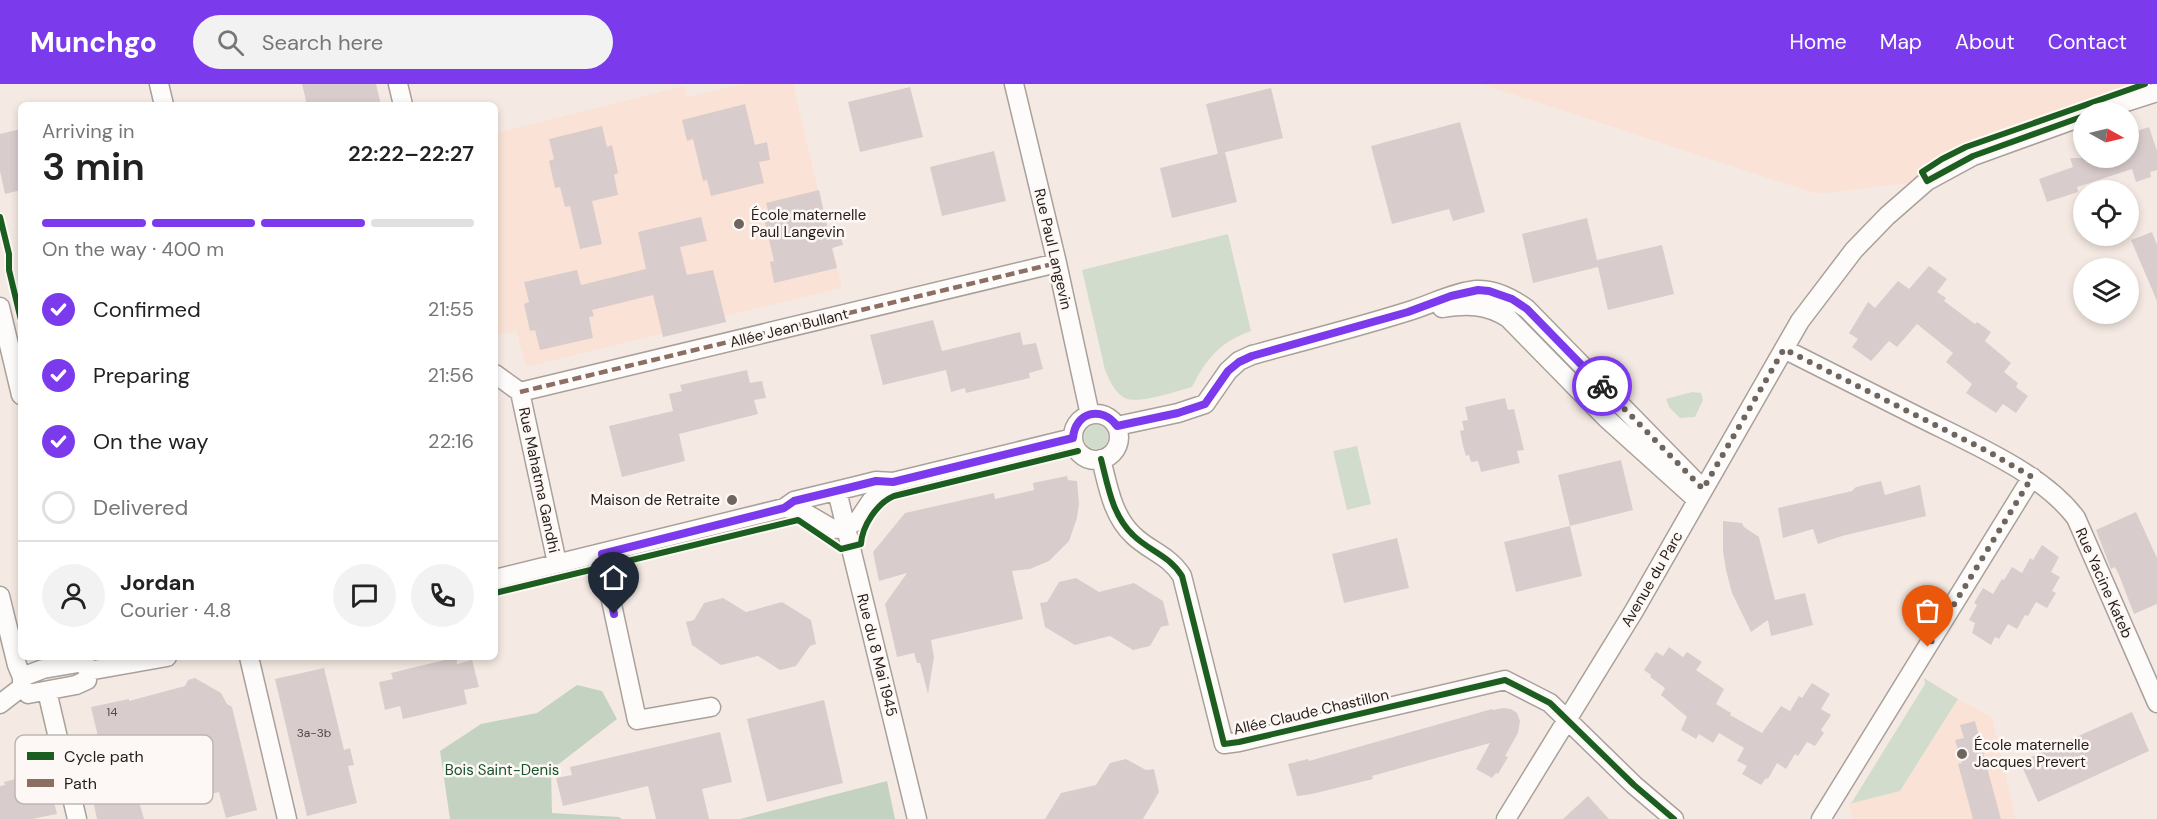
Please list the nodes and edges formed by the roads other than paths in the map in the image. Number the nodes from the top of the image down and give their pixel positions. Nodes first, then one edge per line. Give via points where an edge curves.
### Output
1 (159, 84) edge
2 (398, 84) edge
3 (1014, 84) edge
4 (2157, 92) edge
5 (163, 102) edge
6 (402, 102) edge
7 (2126, 102) edge
8 (2073, 120) edge
9 (1057, 263) junction
10 (0, 307) edge
11 (1788, 342) junction
12 (498, 376) edge
13 (18, 382) edge
14 (520, 392) junction
15 (1090, 414) junction
16 (1117, 426) junction
17 (1073, 438) junction
18 (1101, 459) junction
19 (2032, 477) junction
20 (893, 482) junction
21 (837, 491) junction
22 (1700, 495) junction
23 (784, 508) junction
24 (847, 527) junction
25 (602, 554) junction
26 (557, 563) junction
27 (498, 578) edge
28 (0, 596) edge
29 (126, 660) edge
30 (250, 660) edge
31 (85, 663) edge
32 (22, 682) junction
33 (47, 691) junction
34 (2157, 703) edge
35 (0, 704) edge
36 (711, 707) dead end
37 (1565, 720) junction
38 (57, 735) edge
39 (73, 804) edge
40 (77, 819) edge
41 (287, 819) edge
42 (917, 819) edge
43 (1506, 819) edge
44 (1674, 819) edge
45 (1821, 819) edge

1 - 5 street
2 - 6 street
3 - 9 street, Rue Paul Langevin
4 - 7 street
8 - 11 street, Avenue du Parc via 1972,156 1927,182 1854,250
9 - 14 street, Allée Jean Bullant
9 - 15 street, Rue Paul Langevin
10 - 13 street
11 - 19 street, Rue Yacine Kateb
11 - 22 street, Avenue du Parc
12 - 14 street, Rue Mahatma Gandhi
14 - 26 street, Rue Mahatma Gandhi
15 - 16 street via 1103,414
15 - 17 street via 1079,421
16 - 18 street via 1119,443 1109,456
16 - 22 street via 1205,404 1228,371 1252,356 1451,296 1489,291 1527,309
17 - 18 street via 1078,452 1092,460
17 - 20 street
18 - 37 street, Allée Claude Chastillon via 1115,512 1132,535 1175,564 1182,576 1224,744 1505,680 1550,704
19 - 34 street, Rue Yacine Kateb via 2076,518
19 - 45 street
20 - 21 street via 876,481
20 - 24 street
21 - 23 street via 794,501
21 - 24 street, Rue du 8 Mai 1945
22 - 37 street, Avenue du Parc via 1634,611
23 - 24 street via 800,510 833,529
23 - 25 street
24 - 42 street, Rue du 8 Mai 1945
25 - 26 street
25 - 36 street via 637,720
26 - 27 street
28 - 32 street
29 - 31 street
30 - 41 street
31 - 32 street via 43,669
31 - 33 street via 87,680
32 - 33 street via 28,694
32 - 35 street
33 - 38 street
37 - 43 street, Avenue du Parc
37 - 44 street
39 - 40 street

